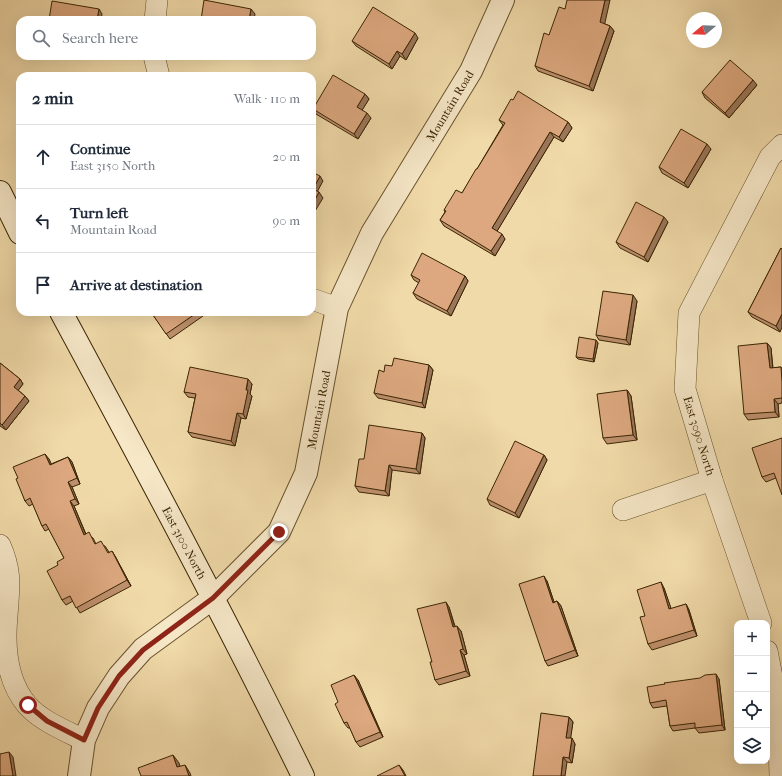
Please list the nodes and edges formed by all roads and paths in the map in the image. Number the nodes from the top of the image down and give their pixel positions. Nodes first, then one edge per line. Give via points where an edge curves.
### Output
1 (157, 0) edge
2 (503, 0) edge
3 (155, 16) edge
4 (155, 60) edge
5 (157, 72) edge
6 (782, 145) edge
7 (0, 192) edge
8 (16, 225) edge
9 (316, 300) edge
10 (337, 308) junction
11 (63, 316) edge
12 (712, 480) junction
13 (623, 510) dead end
14 (0, 545) edge
15 (213, 598) junction
16 (760, 620) edge
17 (768, 656) edge
18 (84, 740) junction
19 (79, 776) edge
20 (303, 776) edge
21 (780, 776) edge

1 - 3 street
2 - 10 street, Mountain Road via 471,71 372,233
4 - 5 street
6 - 12 street, East 3090 North via 770,157 689,314 685,390
7 - 8 street
9 - 10 street
10 - 15 street, Mountain Road via 306,473 279,532
11 - 15 street, East 3100 North
12 - 13 street
12 - 16 street, East 3090 North
14 - 18 street via 6,559 10,583 5,639 7,664 14,685 28,705 47,721
15 - 18 street, Mountain Road via 143,650 119,676 98,708
15 - 20 street, East 3100 North
17 - 21 street via 778,707
18 - 19 street, Mountain Road

